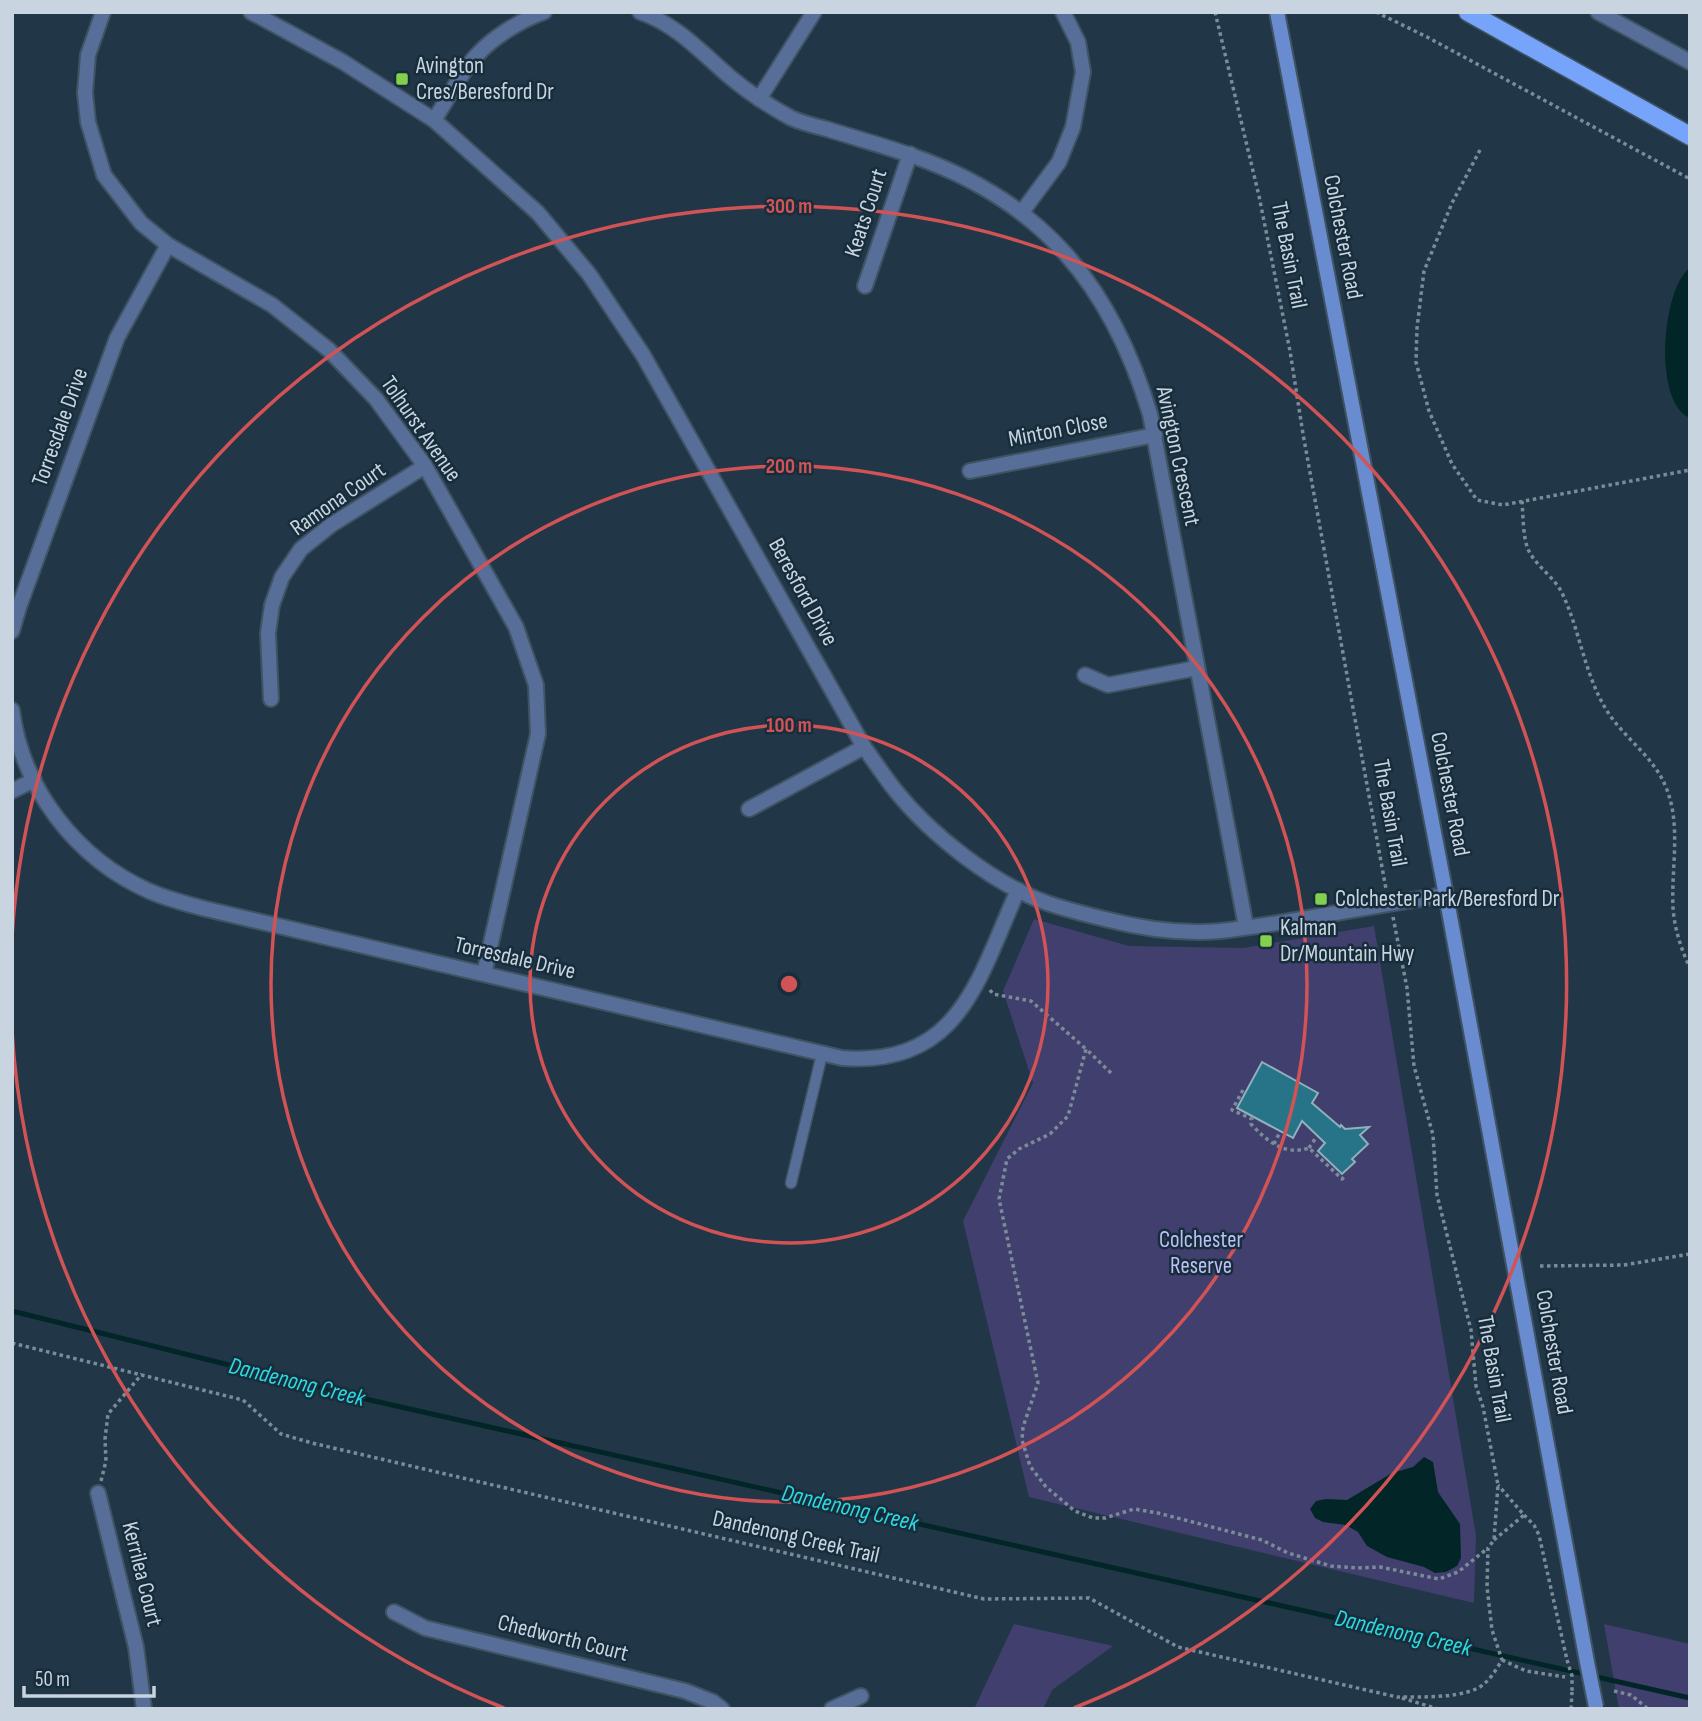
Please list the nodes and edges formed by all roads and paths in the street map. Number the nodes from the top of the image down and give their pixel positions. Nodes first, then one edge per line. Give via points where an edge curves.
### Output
1 (103, 12) edge
2 (251, 12) edge
3 (544, 12) edge
4 (640, 12) edge
5 (814, 12) edge
6 (1063, 12) edge
7 (1215, 12) edge
8 (1277, 12) edge
9 (1376, 12) edge
10 (1468, 12) edge
11 (1598, 12) edge
12 (1690, 62) edge
13 (759, 99) junction
14 (434, 120) junction
15 (1690, 136) edge
16 (1479, 150) dead end
17 (910, 154) junction
18 (1690, 179) edge
19 (1022, 212) junction
20 (168, 245) junction
21 (865, 286) dead end
22 (1154, 435) junction
23 (425, 466) junction
24 (1690, 470) edge
25 (970, 471) dead end
26 (1522, 501) junction
27 (12, 631) edge
28 (1197, 668) junction
29 (1085, 675) dead end
30 (271, 699) dead end
31 (12, 710) edge
32 (864, 747) junction
33 (34, 780) junction
34 (12, 791) edge
35 (749, 809) dead end
36 (1018, 890) junction
37 (1446, 895) junction
38 (1389, 902) junction
39 (1245, 927) junction
40 (1690, 968) edge
41 (484, 974) junction
42 (978, 978) junction
43 (1086, 1049) junction
44 (822, 1054) junction
45 (1111, 1073) dead end
46 (1243, 1090) dead end
47 (1279, 1134) dead end
48 (1315, 1139) dead end
49 (1274, 1144) junction
50 (1309, 1149) junction
51 (1346, 1175) dead end
52 (791, 1183) dead end
53 (1690, 1254) edge
54 (1540, 1266) dead end
55 (12, 1343) edge
56 (142, 1374) junction
57 (1498, 1485) junction
58 (98, 1493) joint
59 (1524, 1515) junction
60 (1494, 1540) junction
61 (1489, 1548) junction
62 (394, 1612) dead end
63 (1502, 1660) junction
64 (1565, 1677) dead end
65 (1614, 1691) dead end
66 (861, 1696) dead end
67 (1397, 1697) junction
68 (1596, 1708) edge
69 (144, 1709) edge
70 (722, 1709) edge
71 (832, 1709) edge
72 (1438, 1709) edge
73 (1571, 1709) edge
74 (1648, 1709) edge

1 - 20 street, Tolhurst Avenue via 88,55 85,93 95,150 104,175 120,198
2 - 14 street, Beresford Drive
3 - 14 street via 503,34 477,55
4 - 13 street, Avington Crescent via 677,31
5 - 13 street
6 - 19 street via 1078,42 1083,72 1073,127 1059,163
7 - 38 path, The Basin Trail via 1288,338
8 - 37 main road, Colchester Road
9 - 18 path
10 - 15 main road
11 - 12 street
13 - 17 street, Avington Crescent via 794,119
14 - 32 street, Beresford Drive via 538,213 617,314
16 - 26 path via 1424,271 1416,362 1429,411 1452,464 1477,500 1503,505
17 - 19 street, Avington Crescent via 987,188
17 - 21 street, Keats Court
19 - 22 street, Avington Crescent via 1074,261 1112,318 1143,393
20 - 23 street, Tolhurst Avenue via 272,305 329,350 376,398
20 - 27 street, Torresdale Drive via 117,338
22 - 25 street, Minton Close
22 - 28 street, Avington Crescent
23 - 30 street, Ramona Court via 331,525 301,549 282,577 268,633
23 - 41 street, Tolhurst Avenue via 516,627 536,685 538,734
24 - 26 path
26 - 40 path via 1527,548 1562,592 1588,674 1602,702 1665,785 1673,817 1676,929
28 - 29 street via 1108,685
28 - 39 street, Avington Crescent
31 - 33 street, Torresdale Drive via 21,752
32 - 35 street
32 - 36 street, Beresford Drive via 895,791 938,834
33 - 34 street
33 - 41 street, Torresdale Drive via 51,810 90,853 148,891 206,909
36 - 39 street, Beresford Drive via 1046,903 1127,925 1198,931
36 - 42 street, Torresdale Drive
37 - 38 street, Beresford Drive
37 - 68 main road, Colchester Road, bridge
38 - 39 street, Beresford Drive
38 - 57 path, The Basin Trail via 1407,988 1414,1066 1433,1135 1437,1195 1471,1330 1476,1386
41 - 44 street, Torresdale Drive
42 - 43 path via 993,994 1031,1001
42 - 44 street, Torresdale Drive via 946,1028 910,1051 891,1058 858,1060
43 - 45 path
43 - 61 path via 1068,1116 1051,1134 1007,1159 999,1199 1037,1372 1022,1440 1030,1466 1045,1487 1075,1511 1093,1518 1134,1509 1158,1513 1262,1540 1331,1566 1380,1567 1440,1579 1458,1572
44 - 52 lane
46 - 49 path via 1232,1110 1252,1119 1251,1124
47 - 49 path
48 - 50 path
49 - 50 path via 1297,1152
50 - 51 path via 1342,1179
53 - 54 path via 1624,1265
55 - 56 path, Dandenong Creek Trail
56 - 58 path via 108,1413 106,1461
56 - 67 path, Dandenong Creek Trail via 243,1400 281,1434 312,1443 984,1599 1089,1598 1178,1647
57 - 59 path
57 - 60 path, The Basin Trail
58 - 69 street, Kerrilea Court via 136,1647
59 - 60 path
59 - 73 path, bridge via 1539,1535 1572,1676
60 - 61 path, The Basin Trail
61 - 63 path, The Basin Trail via 1487,1587
62 - 70 street, Chedworth Court via 425,1628 685,1691
63 - 64 path via 1527,1671
63 - 67 path, Dandenong Creek Trail via 1484,1685 1434,1697
65 - 74 path via 1631,1695
66 - 71 street
67 - 72 path

